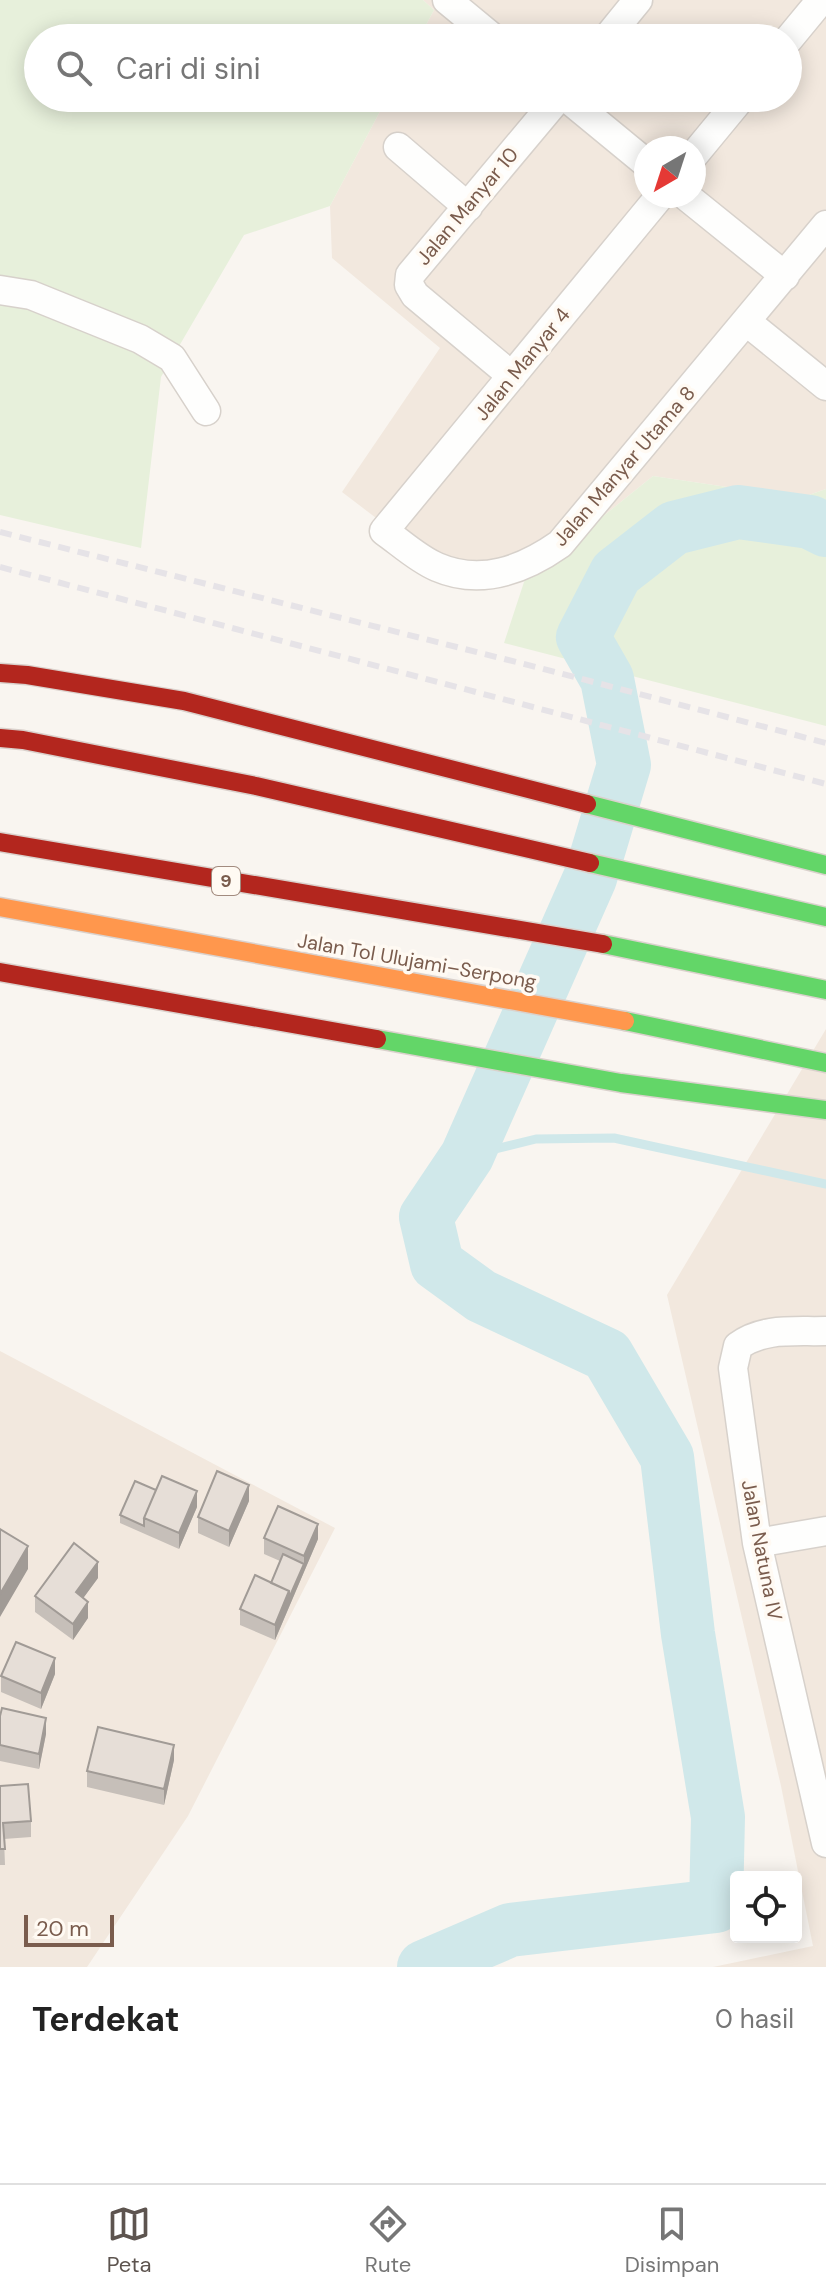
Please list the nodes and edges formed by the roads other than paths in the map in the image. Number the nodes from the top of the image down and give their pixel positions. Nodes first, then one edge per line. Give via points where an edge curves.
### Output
1 (638, 0) edge
2 (821, 0) edge
3 (450, 1) edge
4 (477, 24) edge
5 (618, 24) edge
6 (801, 24) edge
7 (546, 112) edge
8 (584, 112) edge
9 (729, 112) edge
10 (706, 140) edge
11 (398, 147) dead end
12 (634, 153) edge
13 (468, 207) junction
14 (650, 208) edge
15 (701, 208) edge
16 (826, 225) edge
17 (785, 276) junction
18 (0, 290) edge
19 (747, 322) junction
20 (512, 376) junction
21 (826, 386) edge
22 (206, 411) dead end
23 (384, 531) joint
24 (0, 673) edge
25 (0, 738) edge
26 (0, 842) edge
27 (826, 865) edge
28 (0, 907) edge
29 (826, 917) edge
30 (0, 972) edge
31 (826, 990) edge
32 (147, 998) junction
33 (59, 1000) dead end
34 (826, 1063) edge
35 (826, 1110) edge
36 (826, 1331) edge
37 (826, 1531) edge
38 (757, 1543) junction
39 (826, 1843) edge

1 - 5 street
2 - 6 street
3 - 4 street
7 - 13 street, Jalan Manyar 10
8 - 12 street
9 - 10 street
11 - 13 street
13 - 20 street, Jalan Manyar 10 via 415,266 409,285
14 - 20 street, Jalan Manyar 4
15 - 17 street
16 - 17 street, Jalan Manyar Utama 8
17 - 19 street, Jalan Manyar Utama 8
18 - 22 street via 31,295 140,339 172,358
19 - 21 street
19 - 23 street, Jalan Manyar Utama 8 via 560,544 536,561 483,577 461,574 435,566
20 - 23 street, Jalan Manyar 4
24 - 27 highway via 184,701
25 - 29 highway via 256,786
26 - 31 highway, 9 via 617,946
28 - 34 highway, Jalan Tol Ulujami–Serpong via 600,1016
30 - 32 highway
32 - 33 highway
32 - 35 highway via 621,1083
36 - 38 street, Jalan Natuna IV via 768,1332 738,1346 733,1368
37 - 38 street
38 - 39 street, Jalan Natuna IV

